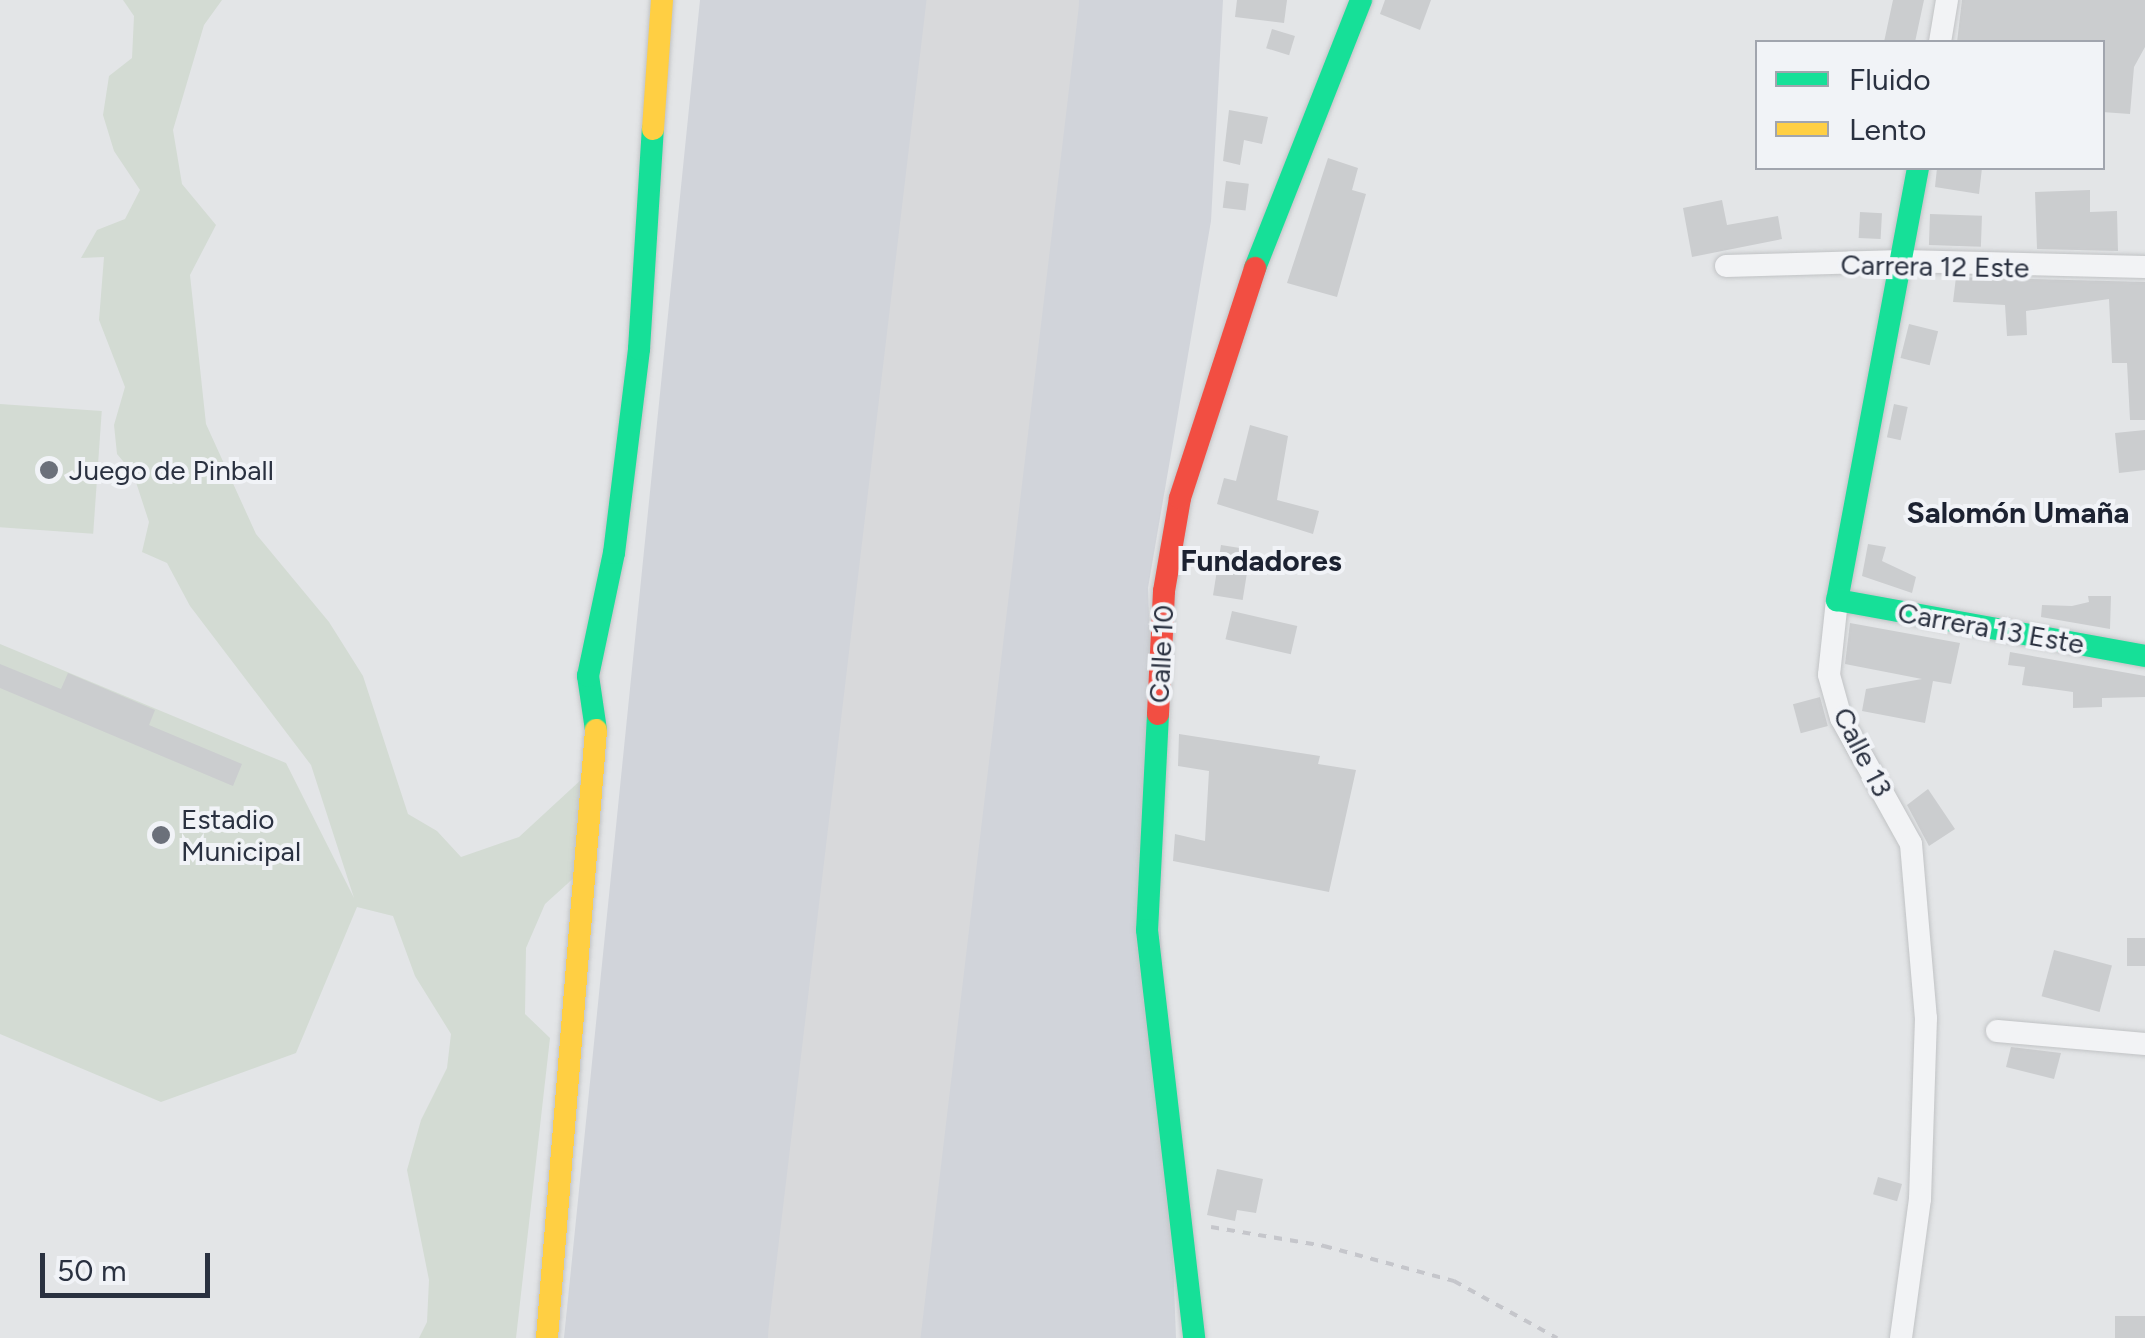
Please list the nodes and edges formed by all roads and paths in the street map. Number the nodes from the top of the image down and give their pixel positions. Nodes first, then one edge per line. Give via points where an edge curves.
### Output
1 (662, 0) edge
2 (1361, 0) edge
3 (1947, 0) edge
4 (1940, 40) edge
5 (1918, 170) edge
6 (1902, 261) junction
7 (1726, 266) dead end
8 (2145, 268) edge
9 (1837, 600) junction
10 (2145, 656) edge
11 (1998, 1031) dead end
12 (2145, 1044) edge
13 (1181, 1223) junction
14 (546, 1338) edge
15 (1194, 1338) edge
16 (1557, 1338) edge
17 (1902, 1338) edge

1 - 14 street via 639,349 614,553 588,676 599,750
2 - 13 street, Calle 10 via 1229,335 1180,498 1164,591 1147,930
3 - 4 street
5 - 6 street, Calle 13
6 - 7 street, Carrera 12 Este
6 - 8 street, Carrera 12 Este
6 - 9 street, Calle 13
9 - 10 street, Carrera 13 Este
9 - 17 street, Calle 13 via 1829,676 1841,718 1912,844 1926,1018 1920,1199
11 - 12 street
13 - 15 street, Calle 10
13 - 16 path via 1324,1246 1454,1281

